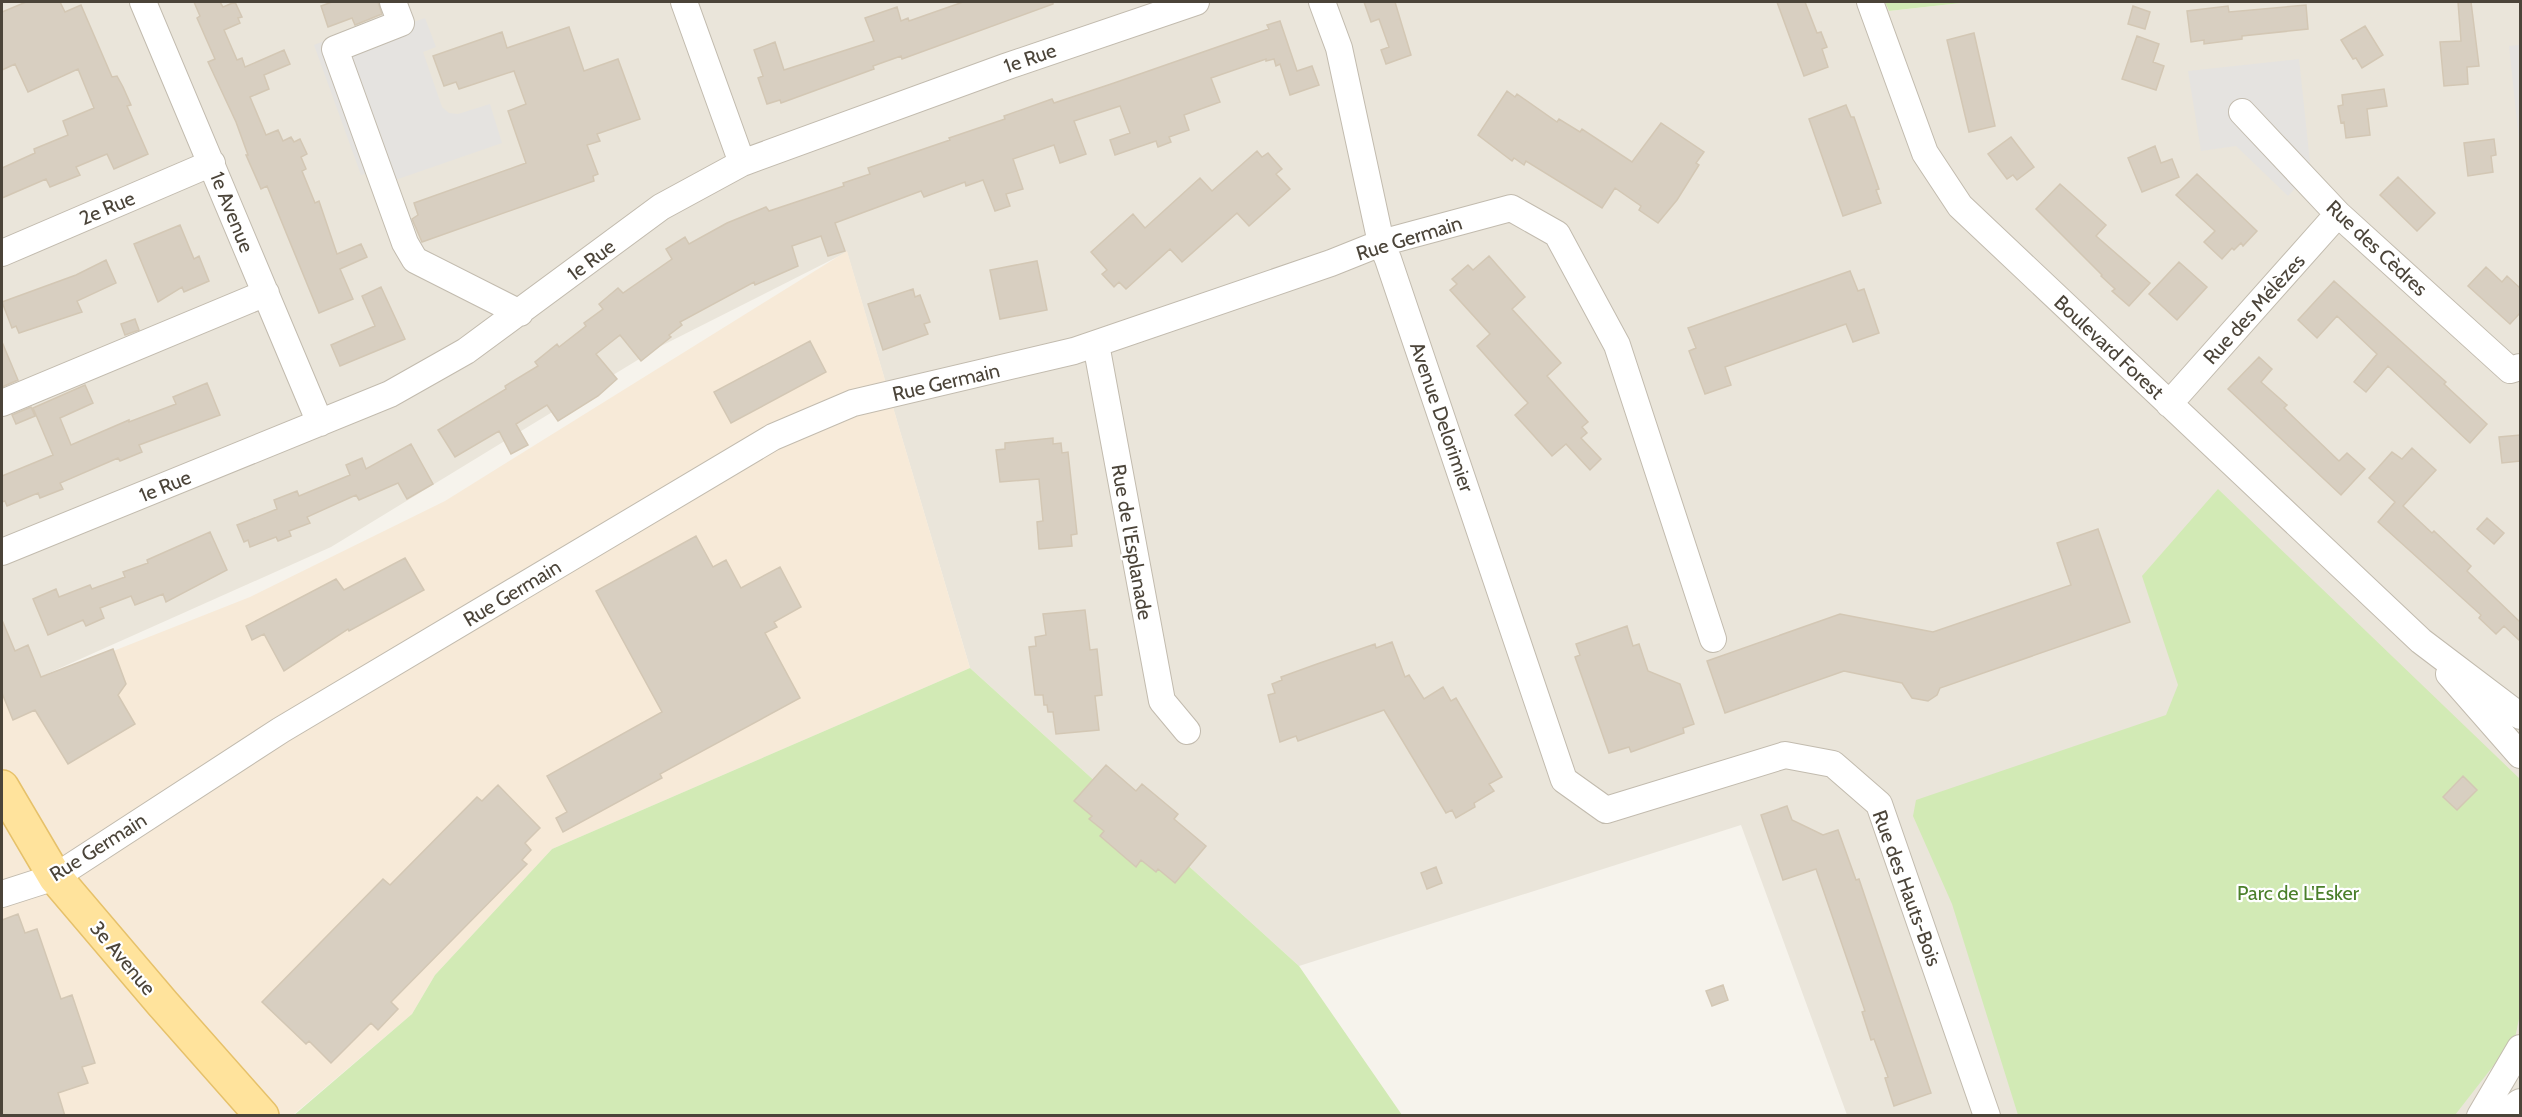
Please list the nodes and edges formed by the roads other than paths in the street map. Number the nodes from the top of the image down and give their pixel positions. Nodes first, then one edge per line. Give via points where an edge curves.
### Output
1 (143, 2) edge
2 (393, 2) edge
3 (684, 2) edge
4 (1196, 2) edge
5 (1323, 2) edge
6 (1870, 2) edge
7 (2242, 112) dead end
8 (212, 163) junction
9 (742, 163) junction
10 (2338, 214) junction
11 (1381, 243) junction
12 (2, 253) edge
13 (266, 293) junction
14 (520, 313) junction
15 (1096, 345) junction
16 (2520, 367) edge
17 (2, 403) edge
18 (2169, 404) junction
19 (320, 423) junction
20 (2, 552) edge
21 (1713, 639) dead end
22 (2421, 641) junction
23 (2520, 716) edge
24 (1186, 731) dead end
25 (2520, 755) edge
26 (2, 787) edge
27 (1606, 810) joint
28 (55, 877) junction
29 (2, 894) edge
30 (2520, 1048) edge
31 (2520, 1102) edge
32 (262, 1116) edge
33 (1987, 1116) edge
34 (2480, 1116) edge
35 (2501, 1116) edge

1 - 8 street, 1e Avenue
2 - 14 street via 401,23 335,49 405,243 415,260
3 - 9 street
4 - 9 street, 1e Rue
5 - 11 street, Avenue Delorimier via 1339,48
6 - 18 street, Boulevard Forest via 1925,153 1960,206
7 - 10 street, Rue des Cèdres
8 - 12 street, 2e Rue
8 - 13 street, 1e Avenue
9 - 14 street, 1e Rue via 661,207
10 - 16 street, Rue des Cèdres via 2510,370
10 - 18 street, Rue des Mélèzes
11 - 15 street, Rue Germain
11 - 21 street, Rue Germain via 1511,208 1557,234 1617,345
11 - 27 street, Avenue Delorimier via 1564,780
13 - 17 street
13 - 19 street, 1e Avenue
14 - 19 street, 1e Rue via 466,351 400,389
15 - 24 street, Rue de l'Esplanade via 1162,701
15 - 28 street, Rue Germain via 853,403 773,437 281,730
18 - 22 street, Boulevard Forest
19 - 20 street, 1e Rue
22 - 23 street, Boulevard Forest
22 - 25 street, Boulevard Forest
26 - 28 main road, 3e Avenue
27 - 33 street, Rue des Hauts-Bois via 1785,755 1833,764 1879,804
28 - 29 street, Rue Germain
28 - 32 main road, 3e Avenue
30 - 34 street
31 - 35 street

